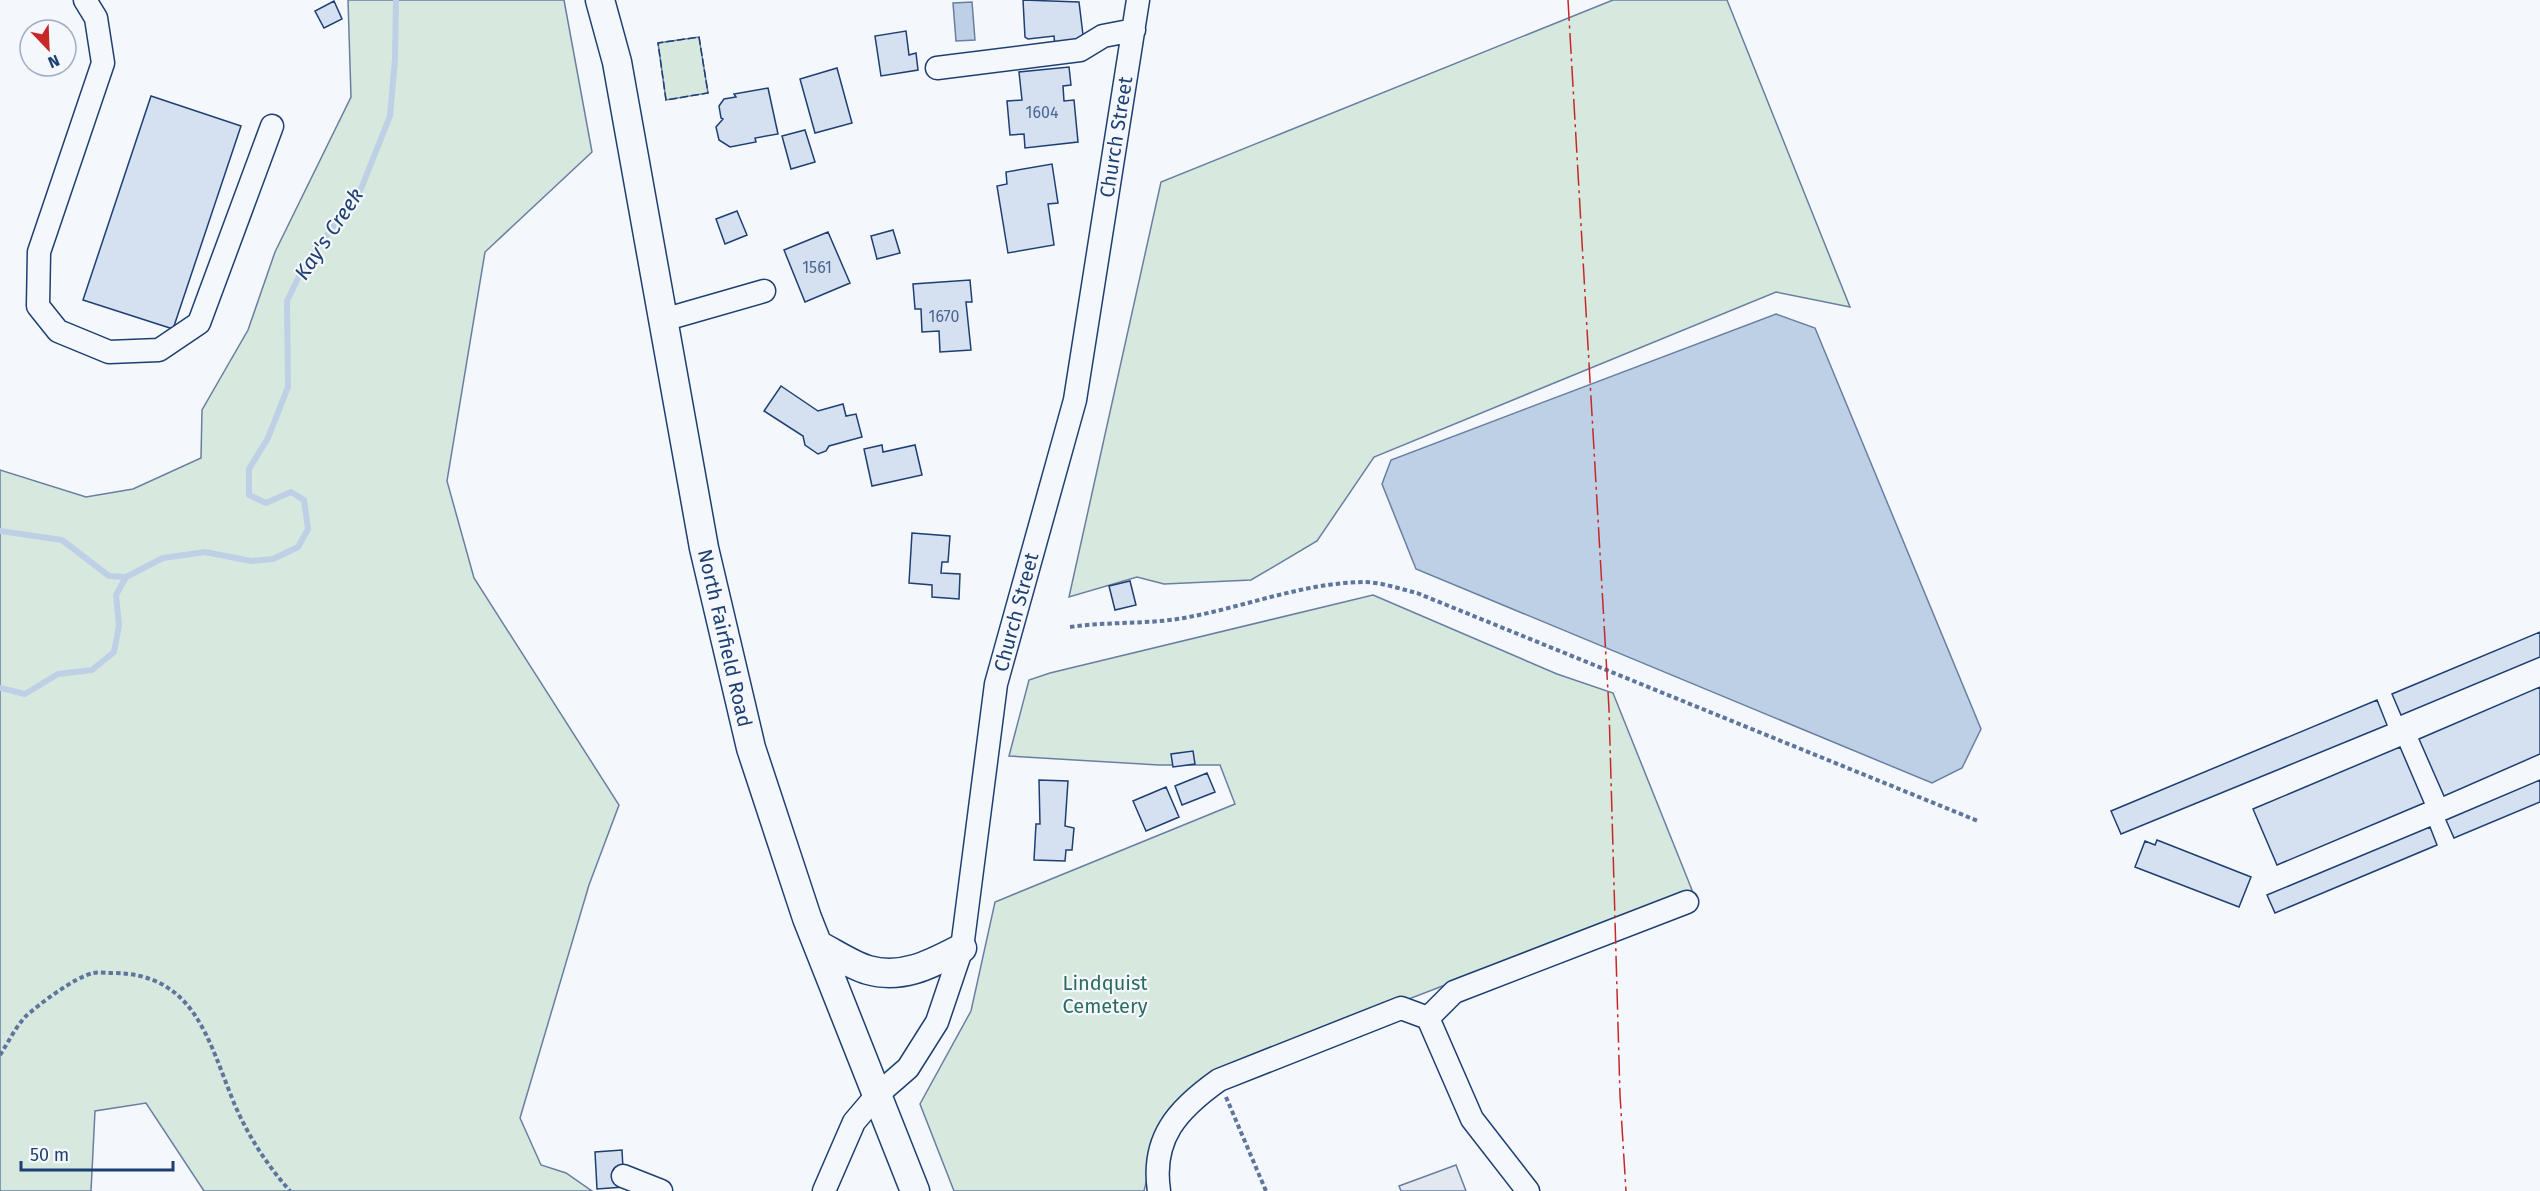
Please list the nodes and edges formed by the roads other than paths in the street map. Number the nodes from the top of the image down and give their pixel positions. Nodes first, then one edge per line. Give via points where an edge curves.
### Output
1 (85, 0) edge
2 (600, 0) edge
3 (1138, 0) edge
4 (1134, 30) junction
5 (937, 68) dead end
6 (272, 126) dead end
7 (765, 291) dead end
8 (663, 320) junction
9 (1687, 902) dead end
10 (818, 945) junction
11 (962, 948) junction
12 (1428, 1018) junction
13 (877, 1095) junction
14 (623, 1176) dead end
15 (661, 1191) edge
16 (824, 1191) edge
17 (915, 1191) edge
18 (1159, 1191) edge
19 (1528, 1191) edge

1 - 6 street via 96,18 103,63 39,252 38,306 58,331 109,352 159,350 199,323
2 - 8 main road, North Fairfield Road via 617,62
3 - 4 street, Church Street
4 - 5 street via 1103,36 1080,50
4 - 11 street, Church Street via 1075,400 996,684
7 - 8 street
8 - 10 main road, North Fairfield Road via 704,548 751,748
9 - 12 street via 1454,992
10 - 11 main road via 868,970 887,972 927,966
10 - 13 main road, North Fairfield Road
11 - 13 street, Church Street via 938,1022 908,1068
12 - 18 street via 1401,1008 1219,1080 1175,1118 1163,1140 1156,1173
12 - 19 street via 1472,1119
13 - 16 street, Church Street via 854,1122
13 - 17 main road, North Fairfield Road
14 - 15 street

